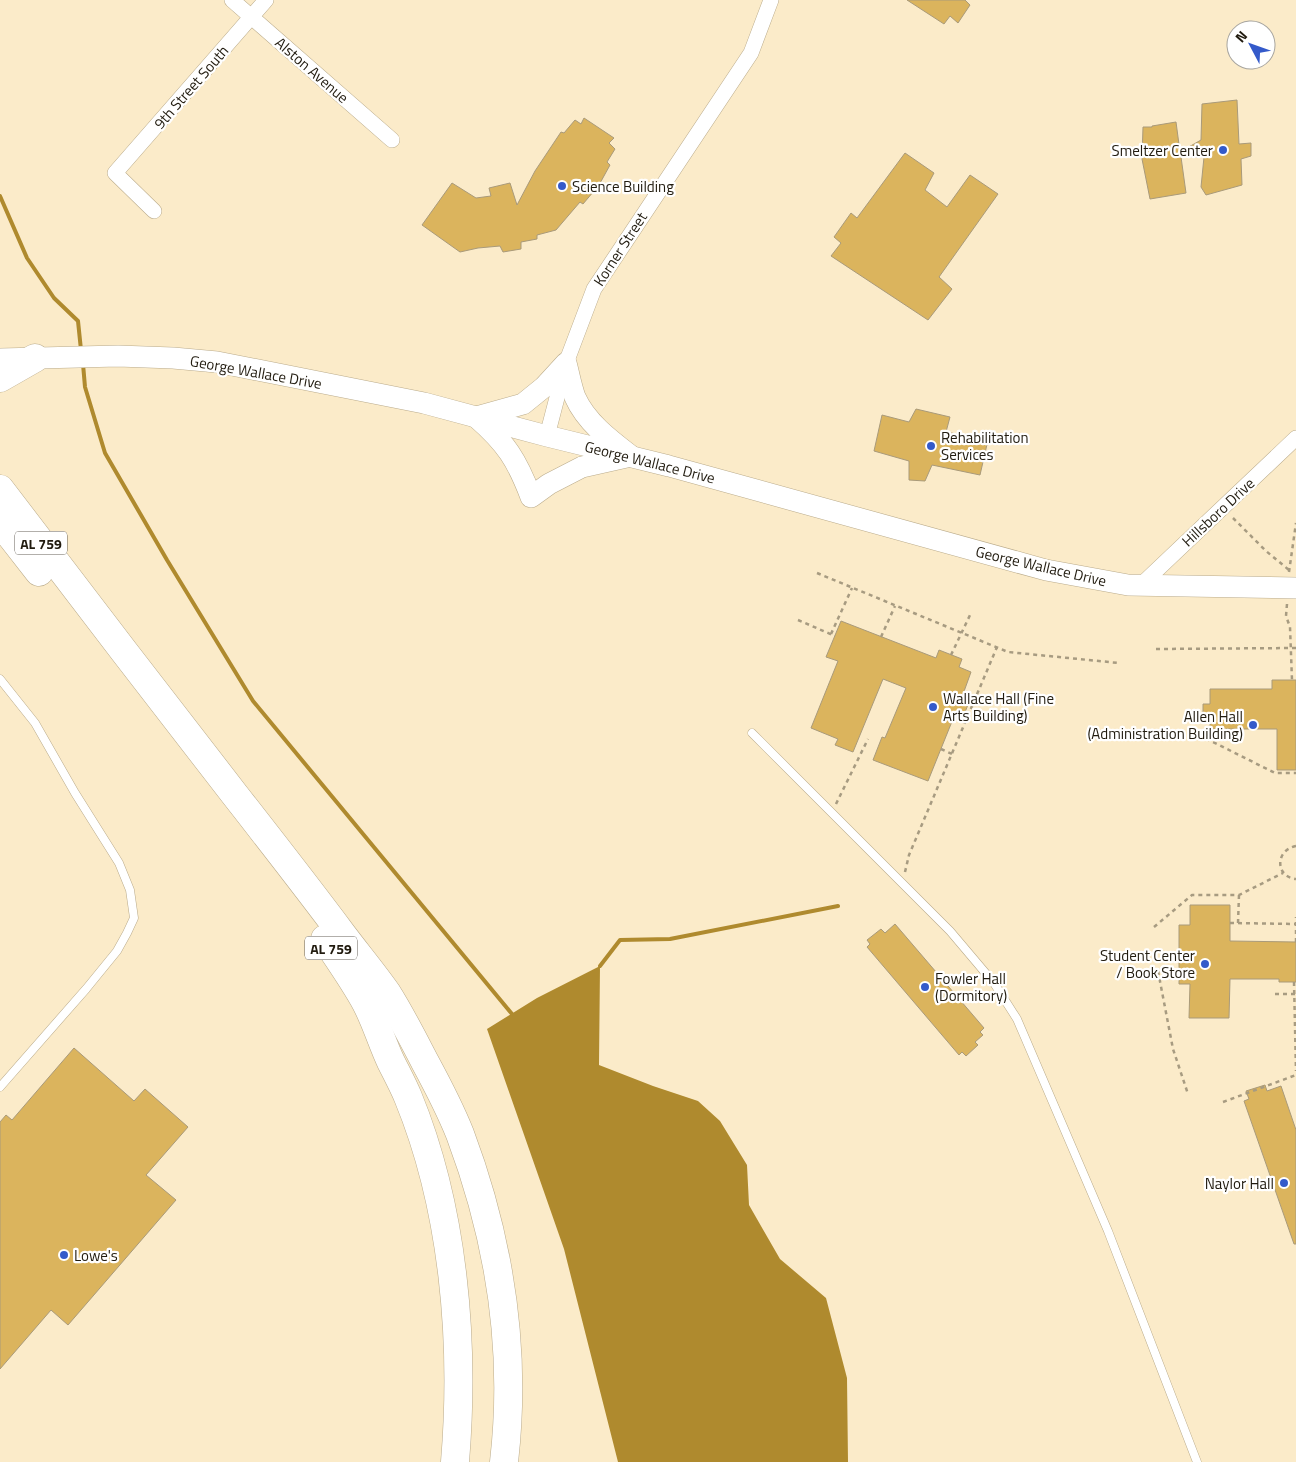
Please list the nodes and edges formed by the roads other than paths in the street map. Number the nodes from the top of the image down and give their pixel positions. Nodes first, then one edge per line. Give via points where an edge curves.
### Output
1 (232, 0) edge
2 (266, 0) edge
3 (771, 0) edge
4 (251, 17) junction
5 (392, 140) dead end
6 (154, 211) dead end
7 (35, 358) junction
8 (0, 359) edge
9 (566, 363) junction
10 (0, 378) edge
11 (476, 417) junction
12 (547, 436) junction
13 (1296, 438) edge
14 (631, 456) junction
15 (0, 489) edge
16 (0, 522) edge
17 (1293, 579) edge
18 (1141, 585) junction
19 (0, 679) edge
20 (752, 733) dead end
21 (0, 1087) edge
22 (455, 1462) edge
23 (504, 1462) edge
24 (1197, 1462) edge

1 - 4 street, Alston Avenue
2 - 4 street, 9th Street South
3 - 9 street, Korner Street via 751,53 594,289
4 - 5 street, Alston Avenue
4 - 6 street, 9th Street South via 115,173
7 - 8 street, George Wallace Drive
7 - 10 highway
7 - 11 street, George Wallace Drive via 118,356 217,362 424,403
9 - 11 street via 544,388 523,404
9 - 12 street, Korner Street
9 - 14 street via 581,408 604,435
11 - 12 street, George Wallace Drive
11 - 14 street via 505,445 531,497 582,467
12 - 14 street, George Wallace Drive
13 - 18 street, Hillsboro Drive
14 - 18 street, George Wallace Drive via 1046,570
15 - 23 highway, AL 759 via 388,994 436,1082 459,1133 482,1200 498,1272 508,1378
16 - 22 highway, AL 759 via 276,873 366,1003 422,1137 441,1209 457,1319 459,1393
17 - 18 street, George Wallace Drive
19 - 21 lane via 35,723 118,863 130,890 134,918 117,951
20 - 24 lane via 950,931 994,983 1017,1019 1108,1231

